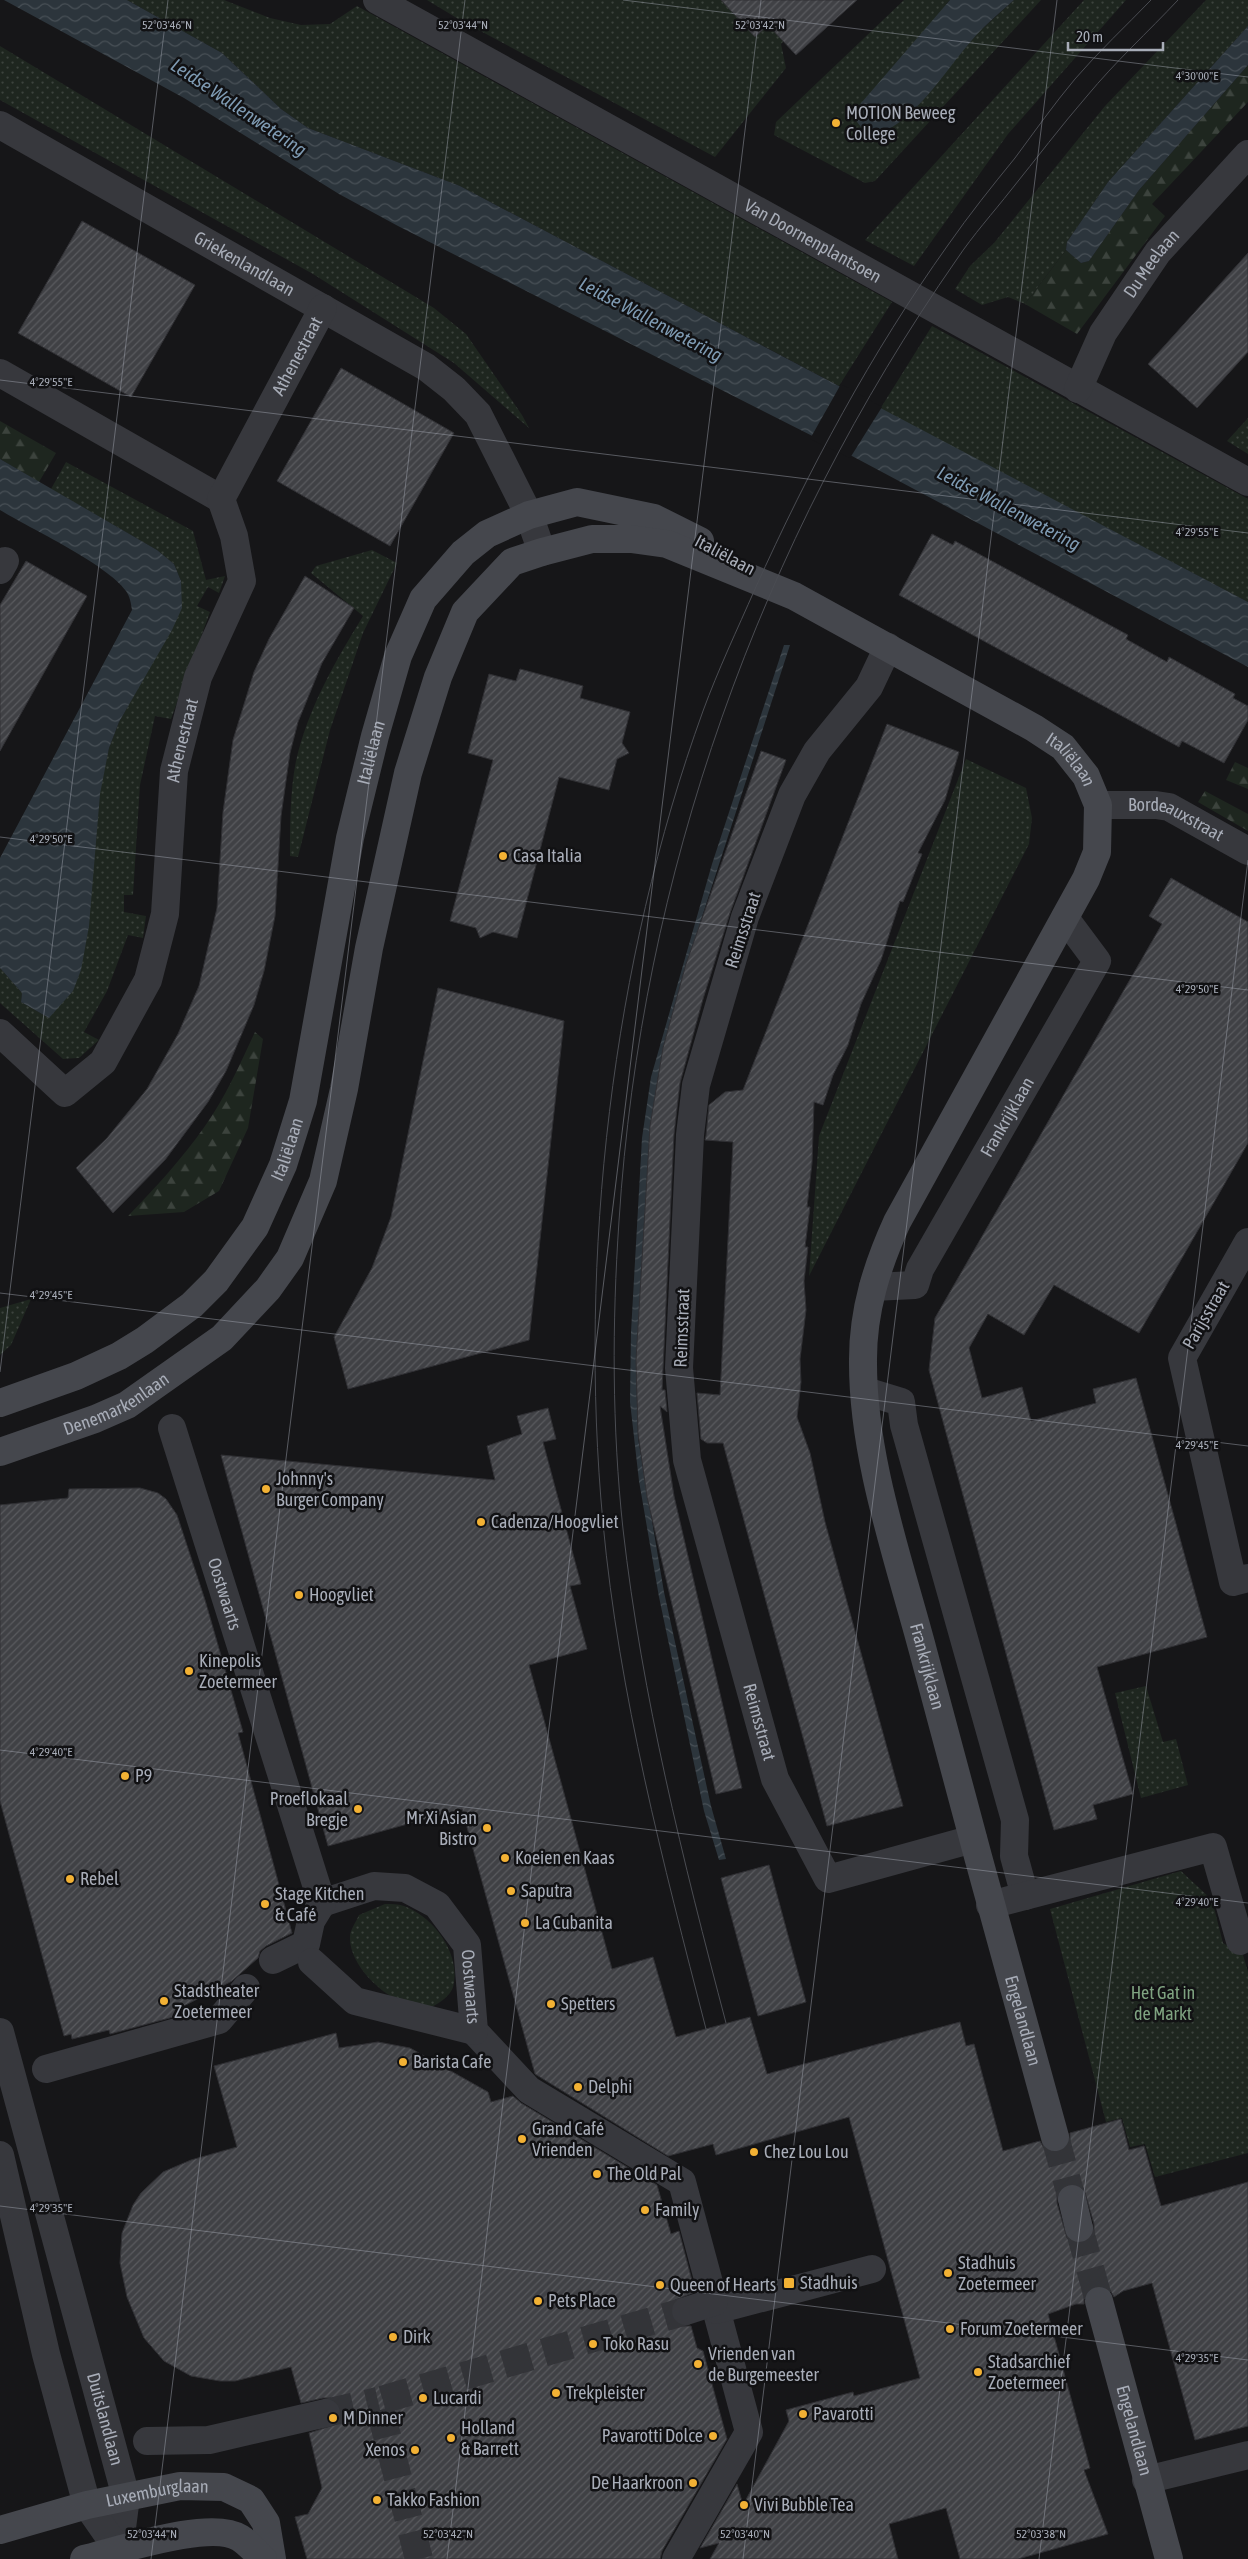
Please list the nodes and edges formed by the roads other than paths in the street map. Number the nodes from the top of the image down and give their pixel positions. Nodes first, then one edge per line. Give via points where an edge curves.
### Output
1 (377, 0) edge
2 (0, 125) edge
3 (1248, 154) edge
4 (322, 308) junction
5 (0, 373) edge
6 (1078, 389) junction
7 (1248, 482) edge
8 (221, 499) junction
9 (529, 515) junction
10 (542, 552) junction
11 (794, 596) junction
12 (888, 647) junction
13 (1098, 804) junction
14 (1248, 851) edge
15 (1065, 918) junction
16 (0, 1033) edge
17 (1248, 1242) edge
18 (873, 1287) junction
19 (222, 1338) joint
20 (865, 1391) junction
21 (0, 1403) edge
22 (172, 1428) dead end
23 (0, 1452) edge
24 (1248, 1578) edge
25 (973, 1840) junction
26 (1025, 1896) junction
27 (322, 1903) junction
28 (990, 1905) junction
29 (1240, 1941) dead end
30 (273, 1960) dead end
31 (312, 1962) dead end
32 (246, 1988) dead end
33 (474, 2031) junction
34 (0, 2032) edge
35 (46, 2069) dead end
36 (1055, 2137) tunnel mouth
37 (0, 2155) edge
38 (1072, 2199) tunnel mouth
39 (1079, 2228) tunnel mouth
40 (872, 2269) dead end
41 (1099, 2301) tunnel mouth
42 (715, 2306) junction
43 (686, 2310) tunnel mouth
44 (326, 2413) tunnel mouth
45 (147, 2441) dead end
46 (1248, 2455) edge
47 (1146, 2480) junction
48 (126, 2498) junction
49 (87, 2505) junction
50 (0, 2530) edge
51 (119, 2551) junction
52 (84, 2559) edge
53 (263, 2559) edge
54 (272, 2559) edge
55 (676, 2559) edge
56 (1169, 2559) edge

1 - 6 street, Van Doornenplantsoen
2 - 4 street, Griekenlandlaan
3 - 6 street, Du Meelaan via 1158,252 1103,334
4 - 8 street, Athenestraat
4 - 9 street, Griekenlandlaan via 426,367 460,395 478,414
5 - 8 street
6 - 7 street, Van Doornenplantsoen
8 - 16 street, Athenestraat via 234,536 242,581 198,677 174,771 165,914 148,980 103,1062 64,1093
9 - 10 street, Griekenlandlaan
9 - 11 street, Italiëlaan via 577,502 654,518 746,564
9 - 21 street, Italiëlaan via 487,534 463,553 423,599 398,656 352,829 303,1101 283,1165 254,1227 216,1281 192,1305 145,1340 76,1376
10 - 11 street, Italiëlaan via 592,539 631,539 668,544
10 - 19 street, Italiëlaan via 512,562 465,612 438,677 406,783 369,948 344,1089 323,1181 290,1258 268,1289
11 - 12 street, Italiëlaan
12 - 13 street, Italiëlaan via 1063,747 1086,776
12 - 25 street, Reimsstraat via 869,687 817,751 792,795 745,917 709,1036 696,1085 689,1154 679,1368 687,1460 775,1779 828,1879
13 - 14 street, Bordeauxstraat via 1169,807
13 - 15 street, Frankrijklaan via 1097,852
15 - 18 street, Frankrijklaan via 897,1222 879,1262
15 - 18 street, Frankrijklaan via 1097,961 920,1268 915,1285
17 - 24 street, Parijsstraat via 1182,1358 1233,1582
18 - 20 street, Frankrijklaan via 868,1304 863,1358
19 - 23 street, Denemarkenlaan via 126,1405 96,1419
20 - 25 street, Frankrijklaan via 870,1448
20 - 26 street via 901,1402 904,1425 1015,1820 1014,1856
22 - 27 street, Oostwaarts
25 - 28 street, Frankrijklaan
26 - 28 street
26 - 29 street via 1213,1847
27 - 30 street via 311,1921 306,1944
27 - 33 street, Oostwaarts via 374,1886 405,1888 437,1905 467,1945
28 - 36 street, Engelandlaan
31 - 33 street via 355,2001
32 - 35 street via 219,2020
33 - 42 street, Oostwaarts via 529,2090 682,2182
34 - 48 street, Duitslandlaan
37 - 49 street via 46,2354
38 - 39 street
40 - 42 street
41 - 47 street, Engelandlaan
42 - 43 street
42 - 55 street via 749,2432
44 - 45 street via 209,2440
46 - 47 street
47 - 56 street, Engelandlaan
48 - 49 street, Luxemburglaan
48 - 51 street, Duitslandlaan
48 - 54 street, Luxemburglaan via 180,2486 224,2486 251,2500 266,2523
49 - 50 street, Luxemburglaan
49 - 51 street
51 - 52 street
51 - 53 street via 215,2531 239,2537

